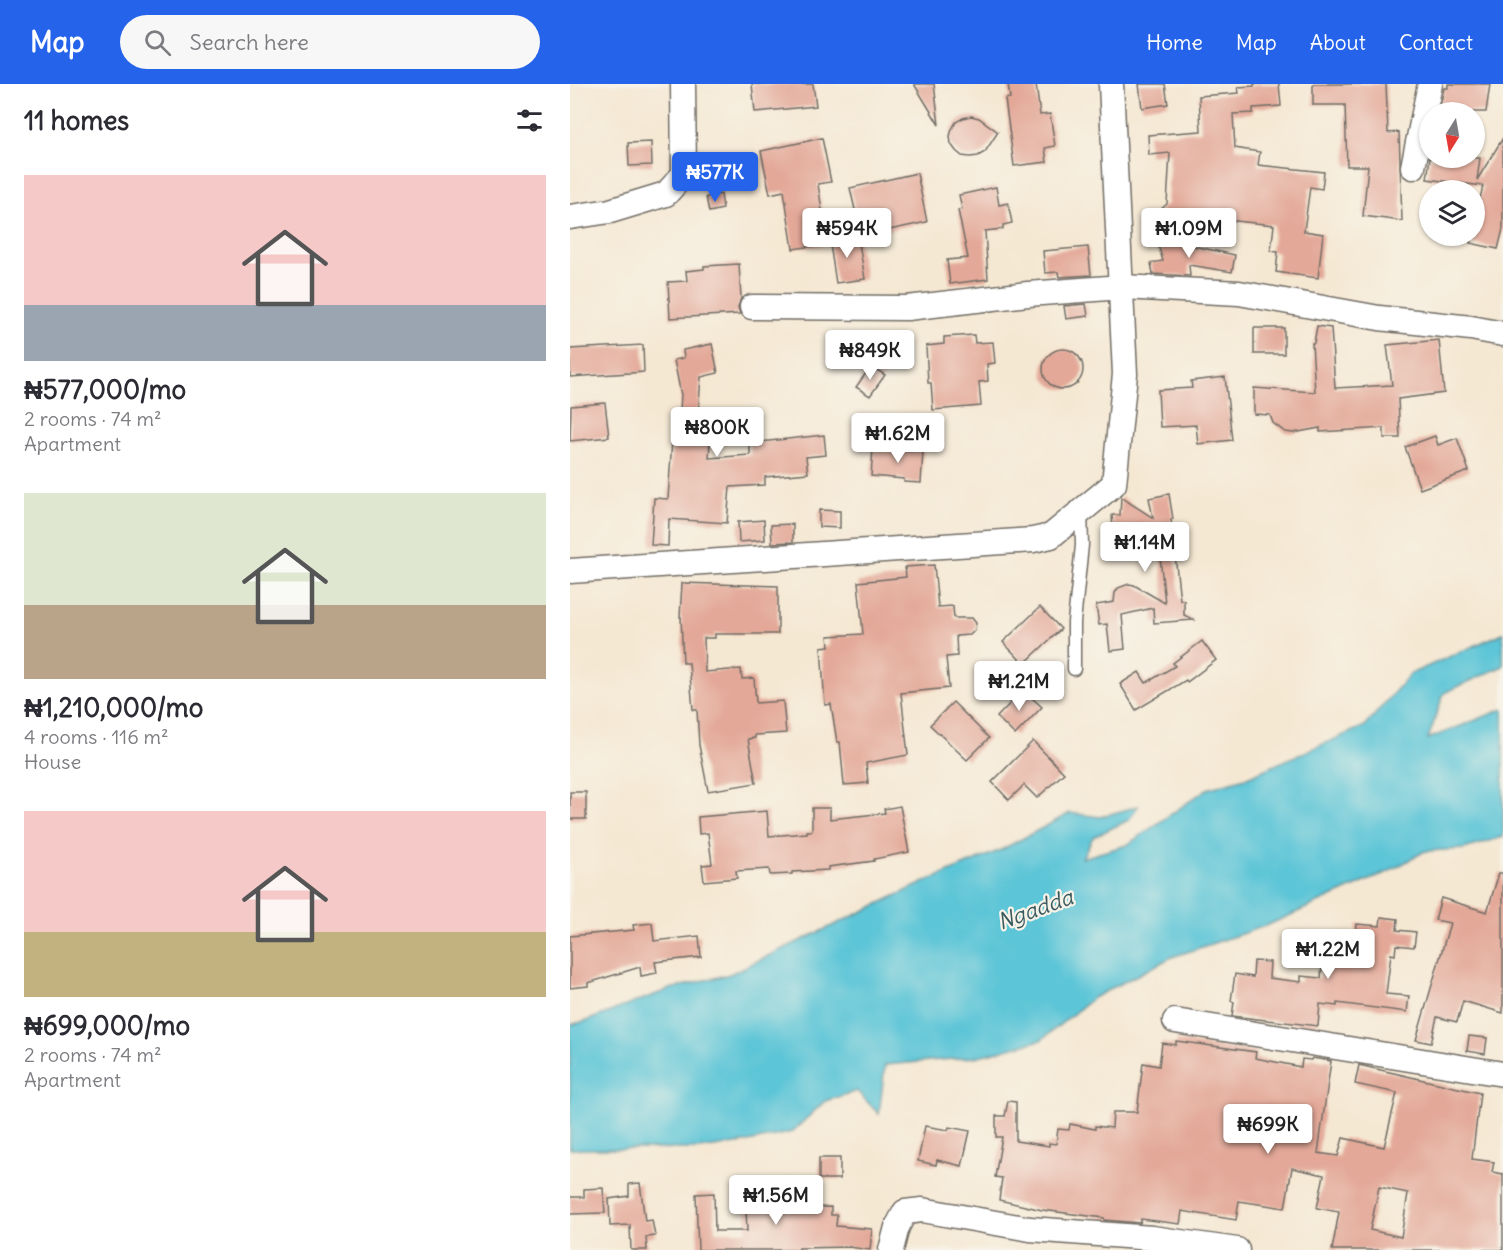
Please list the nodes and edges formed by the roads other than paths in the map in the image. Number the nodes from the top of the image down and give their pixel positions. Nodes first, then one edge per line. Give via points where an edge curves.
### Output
1 (683, 84) edge
2 (1111, 84) edge
3 (1430, 84) edge
4 (1413, 167) dead end
5 (570, 217) edge
6 (1122, 287) junction
7 (752, 307) dead end
8 (1503, 334) edge
9 (1082, 512) junction
10 (570, 571) edge
11 (1074, 669) dead end
12 (1176, 1021) dead end
13 (1503, 1074) edge
14 (1151, 1244) edge
15 (891, 1250) edge
16 (1237, 1250) edge

1 - 5 street via 684,174 666,194 610,211
2 - 6 street
3 - 4 street
6 - 7 street via 907,308
6 - 8 street via 1239,293 1379,318
6 - 9 street via 1125,374 1114,484
9 - 10 street via 1051,536 1033,540
9 - 11 lane
12 - 13 street
14 - 15 street via 922,1210 905,1212
14 - 16 street

